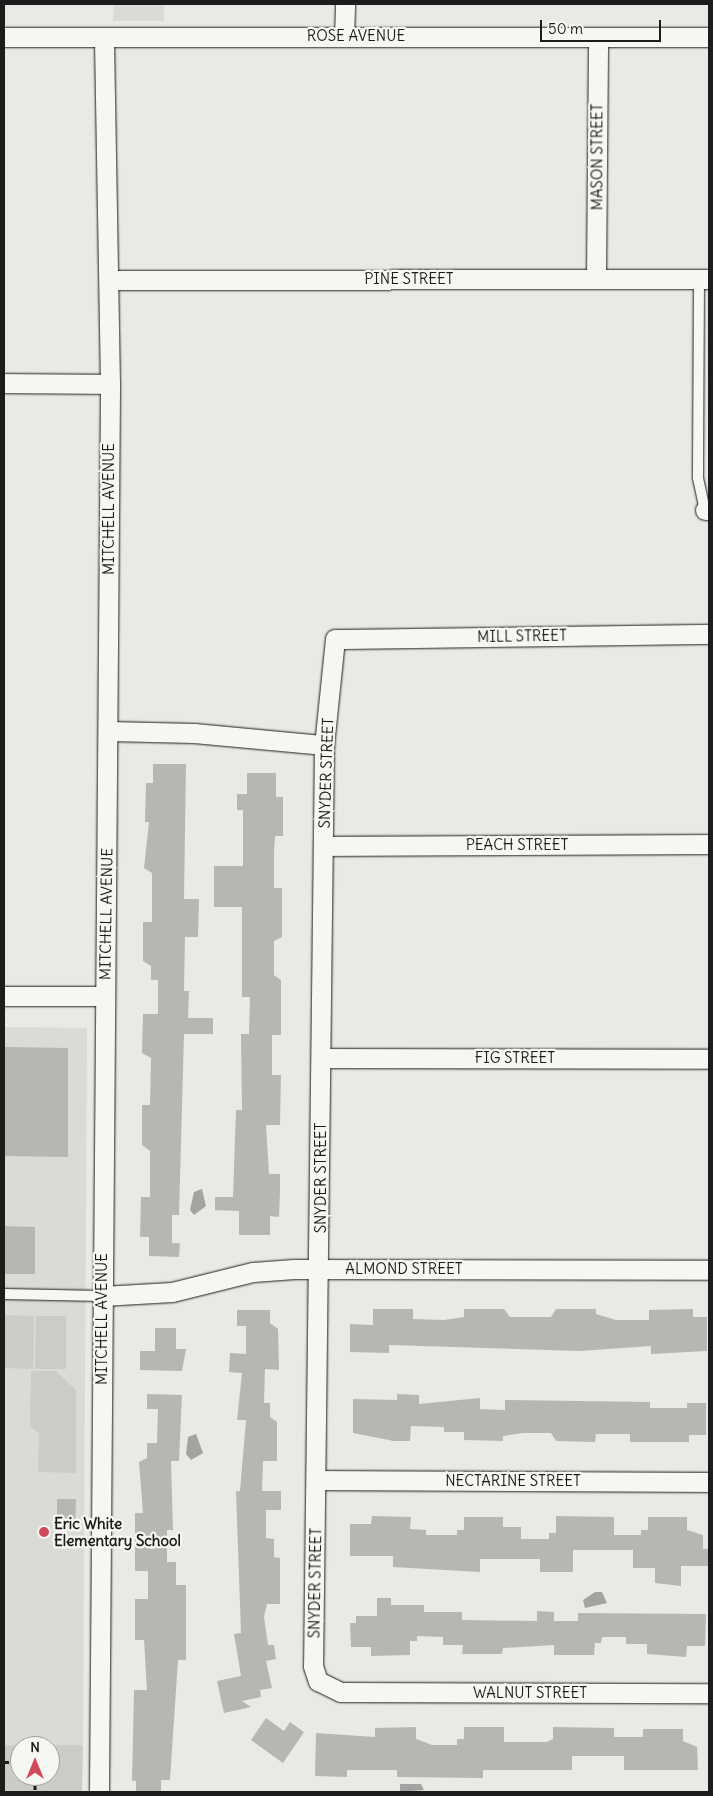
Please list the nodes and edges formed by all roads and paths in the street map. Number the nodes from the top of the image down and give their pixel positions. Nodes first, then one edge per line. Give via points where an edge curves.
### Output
1 (345, 4) edge
2 (344, 36) junction
3 (4, 37) edge
4 (104, 37) junction
5 (598, 37) junction
6 (709, 37) edge
7 (596, 278) junction
8 (704, 279) edge
9 (109, 280) junction
10 (4, 383) edge
11 (110, 384) junction
12 (707, 510) edge
13 (709, 634) edge
14 (336, 639) joint
15 (108, 731) junction
16 (324, 745) junction
17 (709, 844) edge
18 (324, 846) junction
19 (4, 996) edge
20 (105, 996) junction
21 (322, 1058) junction
22 (709, 1059) edge
23 (320, 1269) junction
24 (709, 1270) edge
25 (4, 1294) edge
26 (102, 1296) junction
27 (317, 1480) junction
28 (709, 1482) edge
29 (351, 1692) joint
30 (709, 1693) edge
31 (98, 1792) edge

1 - 2 street
2 - 4 street, ROSE AVENUE
2 - 5 street, ROSE AVENUE
3 - 4 street, ROSE AVENUE
4 - 9 street, MITCHELL AVENUE
5 - 6 street, ROSE AVENUE
5 - 7 street, MASON STREET
7 - 8 street, PINE STREET
7 - 9 street, PINE STREET
8 - 12 lane via 698,478
9 - 11 street, MITCHELL AVENUE
10 - 11 street
11 - 15 street, MITCHELL AVENUE
13 - 14 street, MILL STREET
14 - 16 street, SNYDER STREET
15 - 16 street via 194,733
15 - 20 street, MITCHELL AVENUE
16 - 18 street, SNYDER STREET
17 - 18 street, PEACH STREET
18 - 21 street, SNYDER STREET
19 - 20 street
20 - 26 street, MITCHELL AVENUE
21 - 22 street, FIG STREET
21 - 23 street, SNYDER STREET
23 - 24 street, ALMOND STREET
23 - 26 street, ALMOND STREET via 253,1272 157,1294
23 - 27 street, SNYDER STREET
25 - 26 lane
26 - 31 street, MITCHELL AVENUE
27 - 28 street, NECTARINE STREET
27 - 29 street, SNYDER STREET via 313,1666 324,1686
29 - 30 street, WALNUT STREET

